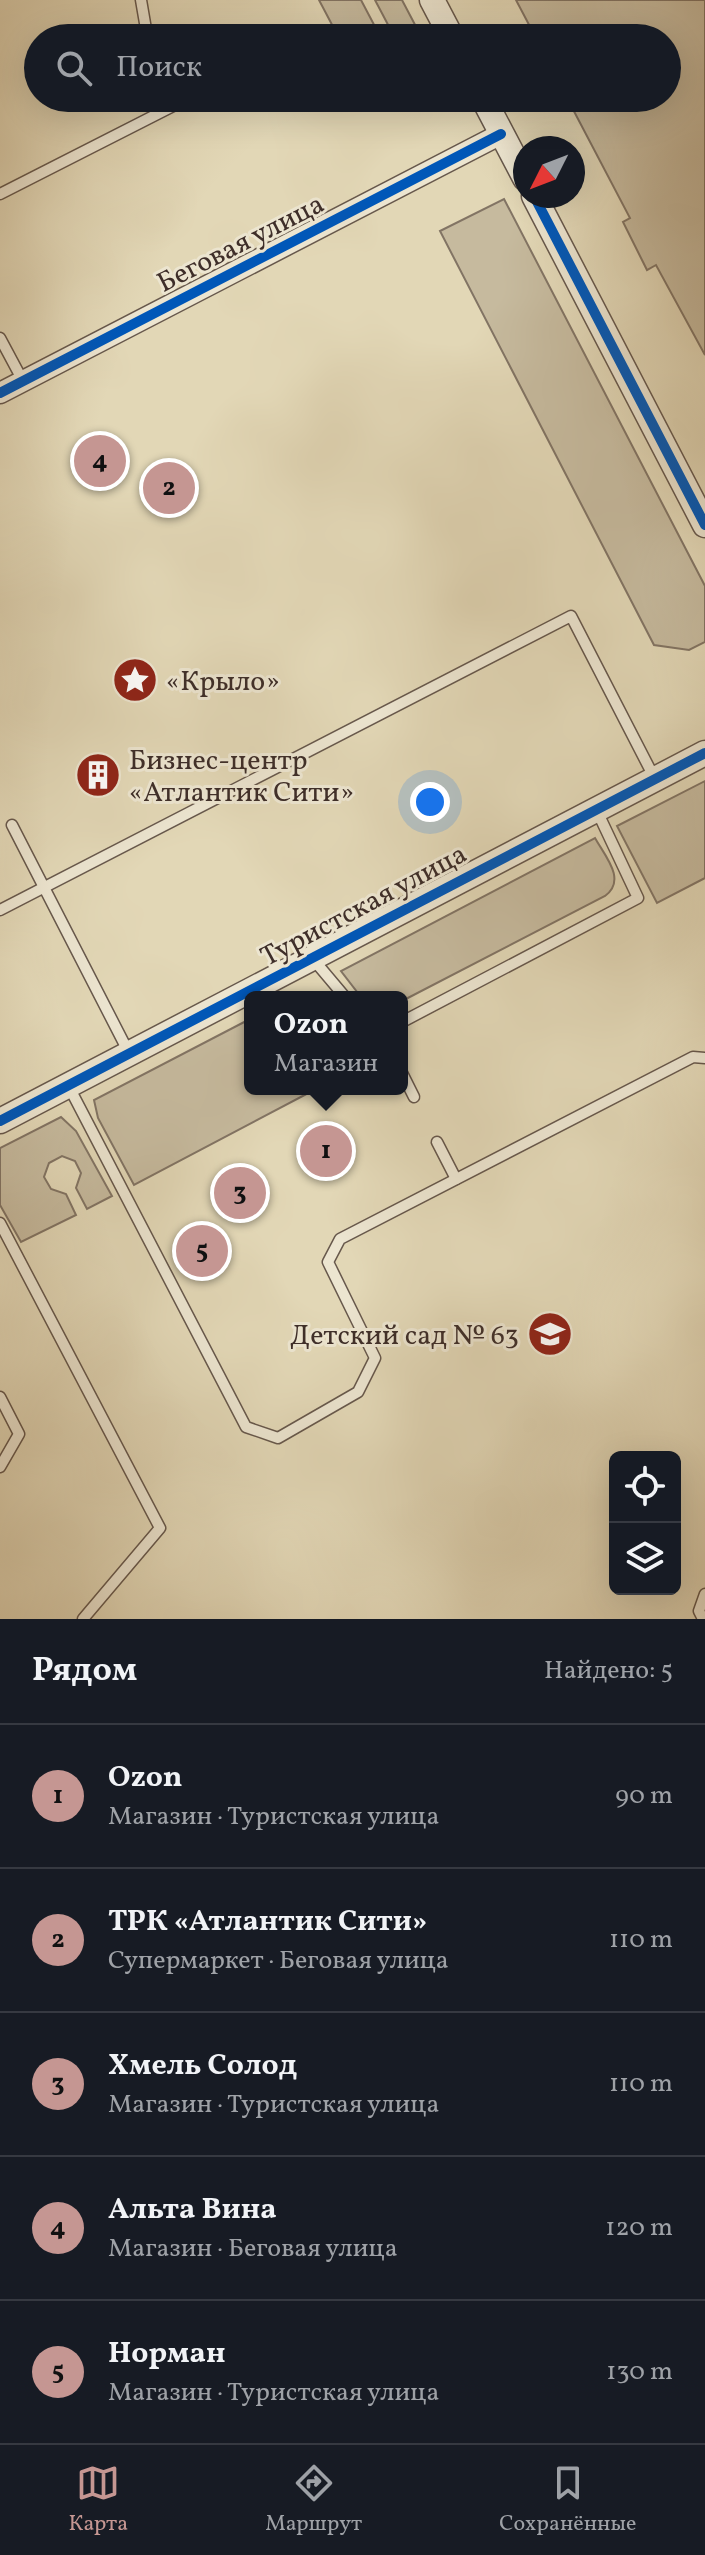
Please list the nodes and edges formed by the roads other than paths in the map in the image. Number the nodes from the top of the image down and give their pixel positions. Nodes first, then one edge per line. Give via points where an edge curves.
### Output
1 (141, 0) edge
2 (432, 0) edge
3 (145, 24) edge
4 (445, 24) edge
5 (161, 112) edge
6 (490, 112) edge
7 (501, 134) junction
8 (513, 156) edge
9 (0, 194) edge
10 (540, 208) edge
11 (0, 338) edge
12 (23, 381) junction
13 (0, 393) edge
14 (705, 525) edge
15 (705, 753) edge
16 (655, 779) junction
17 (597, 809) junction
18 (12, 825) dead end
19 (44, 887) junction
20 (0, 910) edge
21 (312, 958) junction
22 (248, 991) edge
23 (340, 991) edge
24 (244, 993) edge
25 (408, 1019) edge
26 (129, 1053) junction
27 (705, 1058) edge
28 (68, 1085) junction
29 (408, 1085) edge
30 (414, 1097) dead end
31 (0, 1121) edge
32 (437, 1142) dead end
33 (456, 1179) junction
34 (0, 1223) edge
35 (0, 1397) edge
36 (0, 1467) edge
37 (705, 1594) edge
38 (83, 1619) edge
39 (703, 1619) edge

1 - 3 lane
2 - 4 street
5 - 9 lane
6 - 7 street
7 - 8 street
7 - 12 street, Беговая улица
10 - 14 street
11 - 12 lane
12 - 13 street, Беговая улица
15 - 16 street, Туристская улица
16 - 17 street, Туристская улица
16 - 19 lane via 571,616
17 - 21 street, Туристская улица
17 - 25 lane via 638,898
18 - 19 lane
19 - 20 lane
19 - 26 lane
21 - 22 street, Туристская улица
21 - 23 lane
24 - 26 street, Туристская улица
26 - 28 street, Туристская улица
27 - 33 lane via 693,1057
28 - 31 street, Туристская улица
28 - 33 lane via 246,1427 278,1438 358,1392 375,1358 328,1262 340,1239
29 - 30 lane
32 - 33 lane
34 - 38 lane via 160,1528
35 - 36 lane via 19,1434
37 - 39 lane via 699,1611

